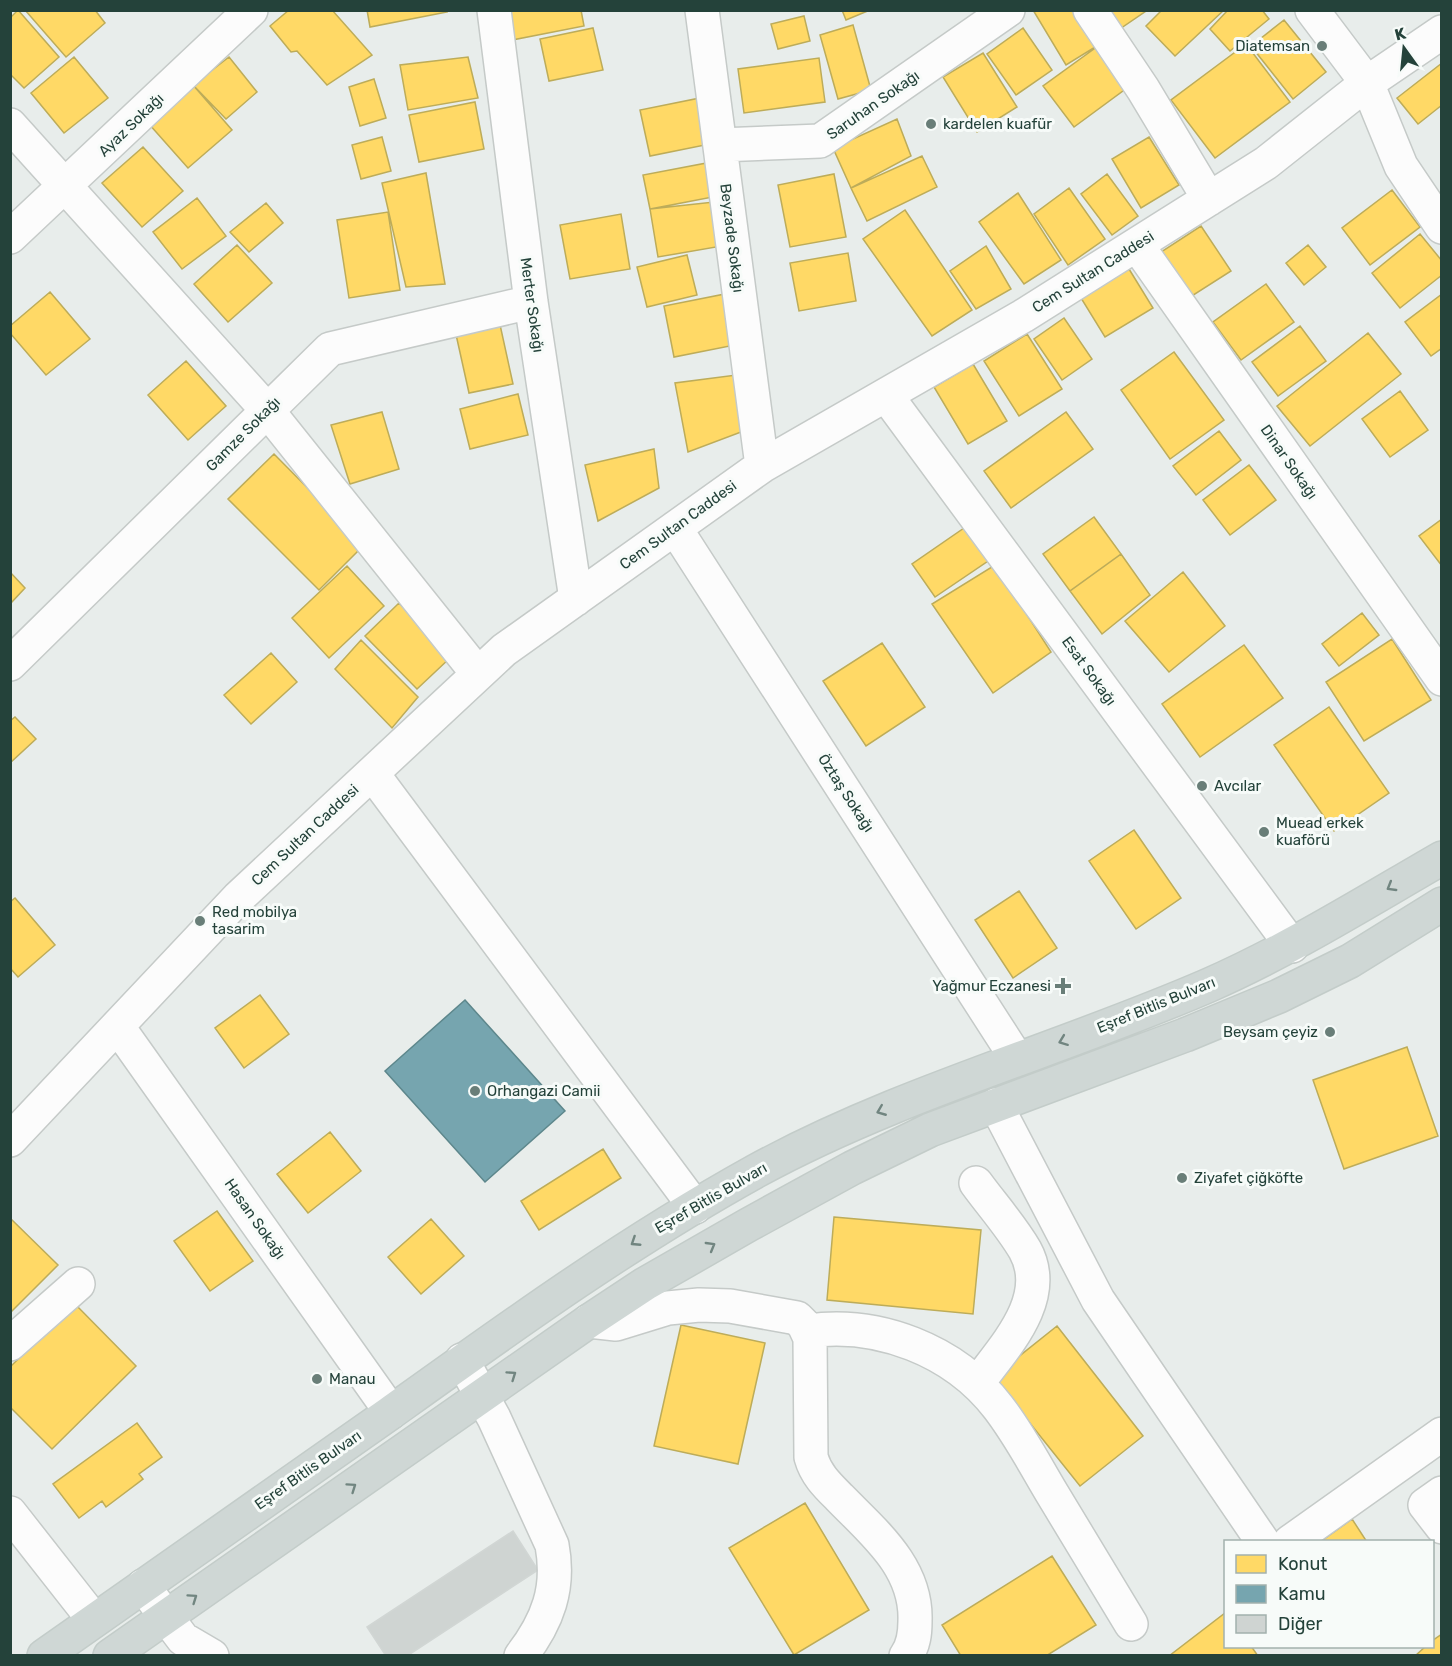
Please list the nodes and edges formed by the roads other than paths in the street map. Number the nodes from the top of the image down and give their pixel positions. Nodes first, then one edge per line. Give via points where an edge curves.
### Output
1 (251, 10) edge
2 (494, 10) edge
3 (702, 10) edge
4 (1008, 10) edge
5 (1090, 10) edge
6 (1312, 10) edge
7 (1442, 32) edge
8 (1367, 83) junction
9 (10, 125) edge
10 (720, 145) junction
11 (68, 185) junction
12 (1209, 199) junction
13 (1442, 226) edge
14 (10, 237) edge
15 (1137, 245) junction
16 (531, 302) junction
17 (886, 395) junction
18 (267, 410) junction
19 (762, 466) junction
20 (675, 528) junction
21 (576, 598) junction
22 (10, 664) edge
23 (478, 674) junction
24 (1442, 679) edge
25 (372, 773) junction
26 (1442, 858) edge
27 (1442, 904) edge
28 (1292, 946) junction
29 (118, 1027) junction
30 (1017, 1059) junction
31 (996, 1105) junction
32 (10, 1140) edge
33 (976, 1183) dead end
34 (694, 1207) junction
35 (78, 1284) dead end
36 (589, 1321) junction
37 (808, 1331) junction
38 (10, 1344) edge
39 (462, 1360) junction
40 (976, 1384) junction
41 (482, 1396) junction
42 (392, 1412) junction
43 (1442, 1434) edge
44 (1442, 1493) edge
45 (10, 1514) edge
46 (1442, 1527) edge
47 (1262, 1540) edge
48 (1293, 1540) edge
49 (143, 1586) junction
50 (165, 1618) junction
51 (94, 1620) junction
52 (1131, 1624) dead end
53 (44, 1656) edge
54 (110, 1656) edge
55 (212, 1656) edge
56 (521, 1656) edge
57 (906, 1656) edge

1 - 11 street, Ayaz Sokağı
2 - 16 street, Merter Sokağı
3 - 10 street, Beyzade Sokağı
4 - 10 street, Saruhan Sokağı via 820,141
5 - 12 street
6 - 8 street
7 - 8 street, Cem Sultan Caddesi
8 - 12 street, Cem Sultan Caddesi via 1266,163
8 - 13 street via 1401,166
9 - 11 street
10 - 19 street, Beyzade Sokağı
11 - 14 street, Ayaz Sokağı
11 - 18 street
12 - 15 street, Cem Sultan Caddesi
15 - 17 street, Cem Sultan Caddesi
15 - 24 street, Dinar Sokağı
16 - 18 street, Gamze Sokağı via 330,349
16 - 21 street, Merter Sokağı
17 - 19 street, Cem Sultan Caddesi
17 - 28 street, Esat Sokağı
18 - 22 street, Gamze Sokağı
18 - 23 street
19 - 20 street, Cem Sultan Caddesi
20 - 21 street, Cem Sultan Caddesi
20 - 30 street, Öztaş Sokağı
21 - 23 street, Cem Sultan Caddesi via 504,650
23 - 25 street, Cem Sultan Caddesi
25 - 29 street, Cem Sultan Caddesi via 238,898
25 - 34 street
26 -> 28 main road, Eşref Bitlis Bulvarı
27 - 31 main road via 1350,961 1279,996
28 -> 30 main road, Eşref Bitlis Bulvarı via 1205,987
29 - 32 street, Cem Sultan Caddesi
29 - 42 street, Hasan Sokağı
30 -> 34 main road, Eşref Bitlis Bulvarı via 857,1120
36 -> 31 main road via 706,1248 842,1174 930,1130
31 - 47 street via 1098,1300
33 - 40 street via 1025,1251 1031,1277 1027,1308 1020,1325
34 -> 39 main road, Eşref Bitlis Bulvarı
35 - 38 street
36 - 37 street via 616,1324 668,1308 730,1306 788,1315 797,1318
41 -> 36 main road
37 - 40 street via 851,1328 900,1338 942,1359
37 - 57 street via 814,1467 887,1546 908,1579 915,1614 911,1649
39 - 41 street
39 - 42 main road, Eşref Bitlis Bulvarı
40 - 52 street via 1012,1428
50 -> 41 main road
41 - 56 street via 552,1545 556,1564 552,1603
42 - 49 main road, Eşref Bitlis Bulvarı
43 - 48 street
44 - 46 street via 1425,1505
45 - 51 street
49 - 50 street
49 - 51 main road, Eşref Bitlis Bulvarı
50 - 54 main road
50 - 55 street via 183,1639
51 - 53 main road, Eşref Bitlis Bulvarı

